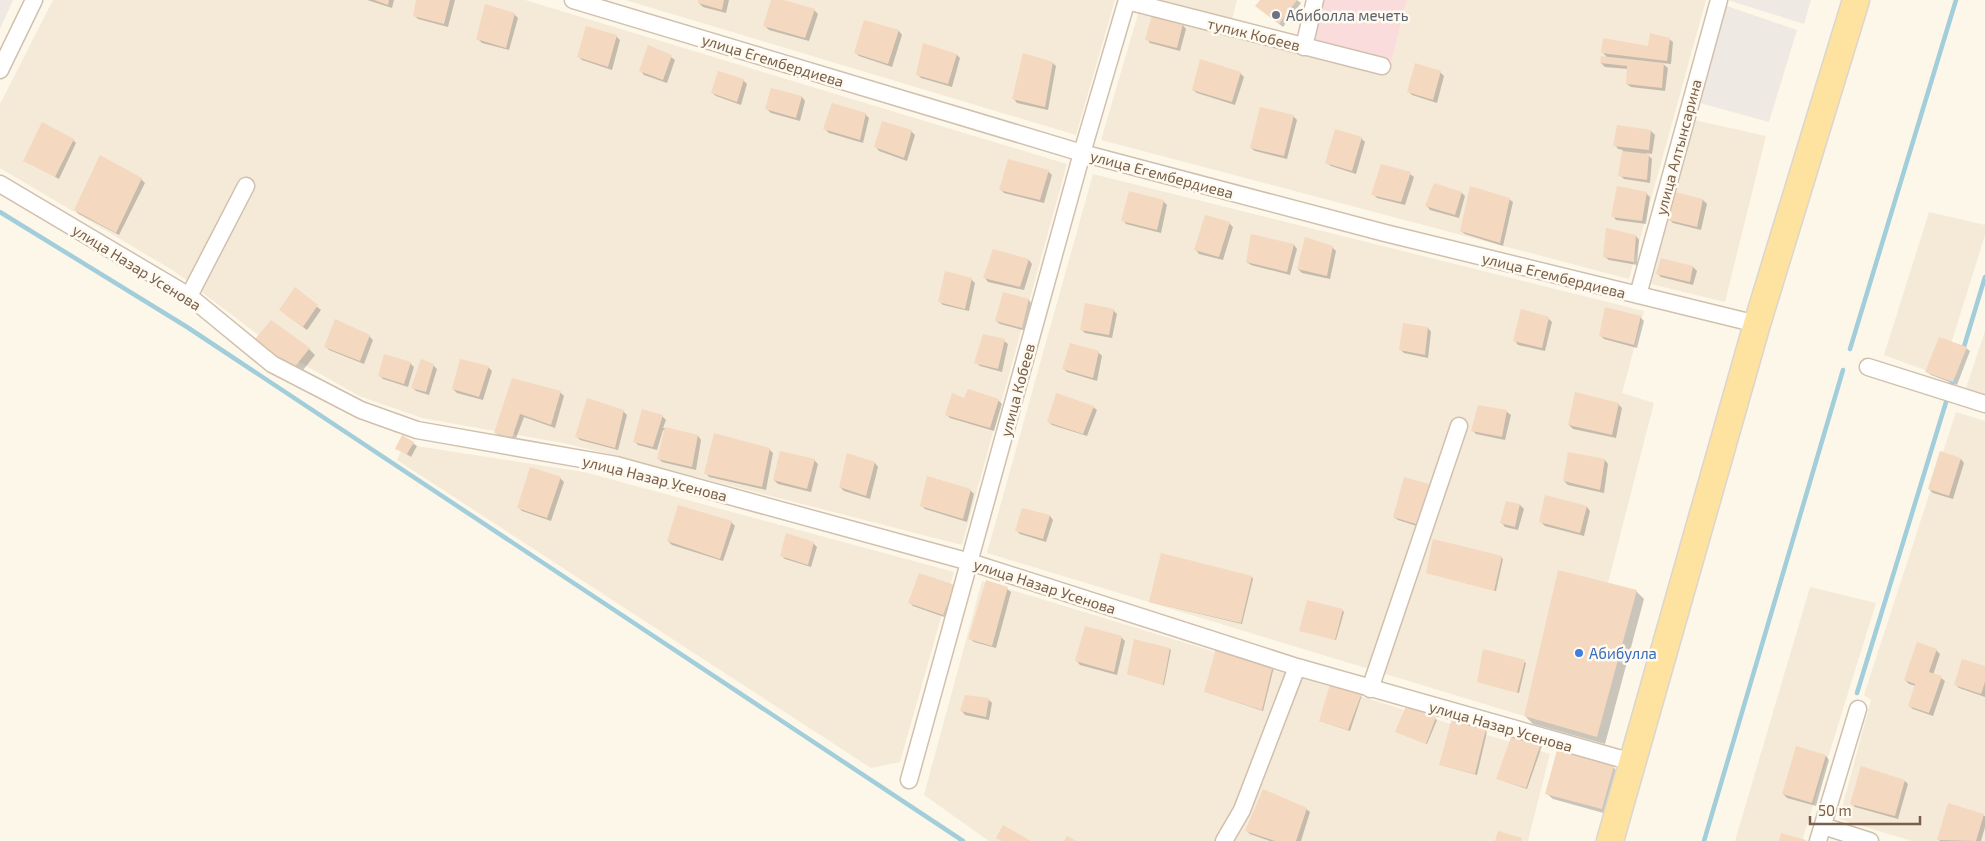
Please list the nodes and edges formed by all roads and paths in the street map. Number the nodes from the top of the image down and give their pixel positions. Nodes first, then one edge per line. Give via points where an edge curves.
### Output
1 (34, 0) edge
2 (573, 0) edge
3 (1315, 0) edge
4 (1719, 0) edge
5 (1856, 0) edge
6 (1127, 1) edge
7 (1304, 47) junction
8 (1382, 66) dead end
9 (0, 70) edge
10 (1082, 153) junction
11 (0, 184) edge
12 (246, 186) dead end
13 (1638, 295) junction
14 (189, 296) junction
15 (1757, 324) junction
16 (1868, 367) dead end
17 (1985, 404) edge
18 (1458, 426) dead end
19 (970, 562) junction
20 (1298, 668) junction
21 (1370, 689) junction
22 (1858, 709) dead end
23 (1632, 762) junction
24 (909, 780) dead end
25 (1820, 834) edge
26 (1224, 841) edge
27 (1610, 841) edge
28 (1870, 841) edge

1 - 9 street
2 - 10 street, улица Егембердиева
3 - 7 street
4 - 13 street, улица Алтынсарина
5 - 15 main road
6 - 7 street, тупик Кобеев
6 - 10 street, улица Кобеев
7 - 8 street, тупик Кобеев
10 - 13 street, улица Егембердиева via 1385,234
10 - 19 street, улица Кобеев
11 - 14 street, улица Назар Усенова
12 - 14 street
13 - 15 street, улица Егембердиева
14 - 19 street, улица Назар Усенова via 272,364 361,410 417,430 616,465
15 - 23 main road
16 - 17 street
18 - 21 street
19 - 20 street, улица Назар Усенова
19 - 24 street, улица Кобеев
20 - 21 street, улица Назар Усенова
20 - 26 street via 1242,810
21 - 23 street, улица Назар Усенова
22 - 25 street
23 - 27 main road
25 - 28 street

